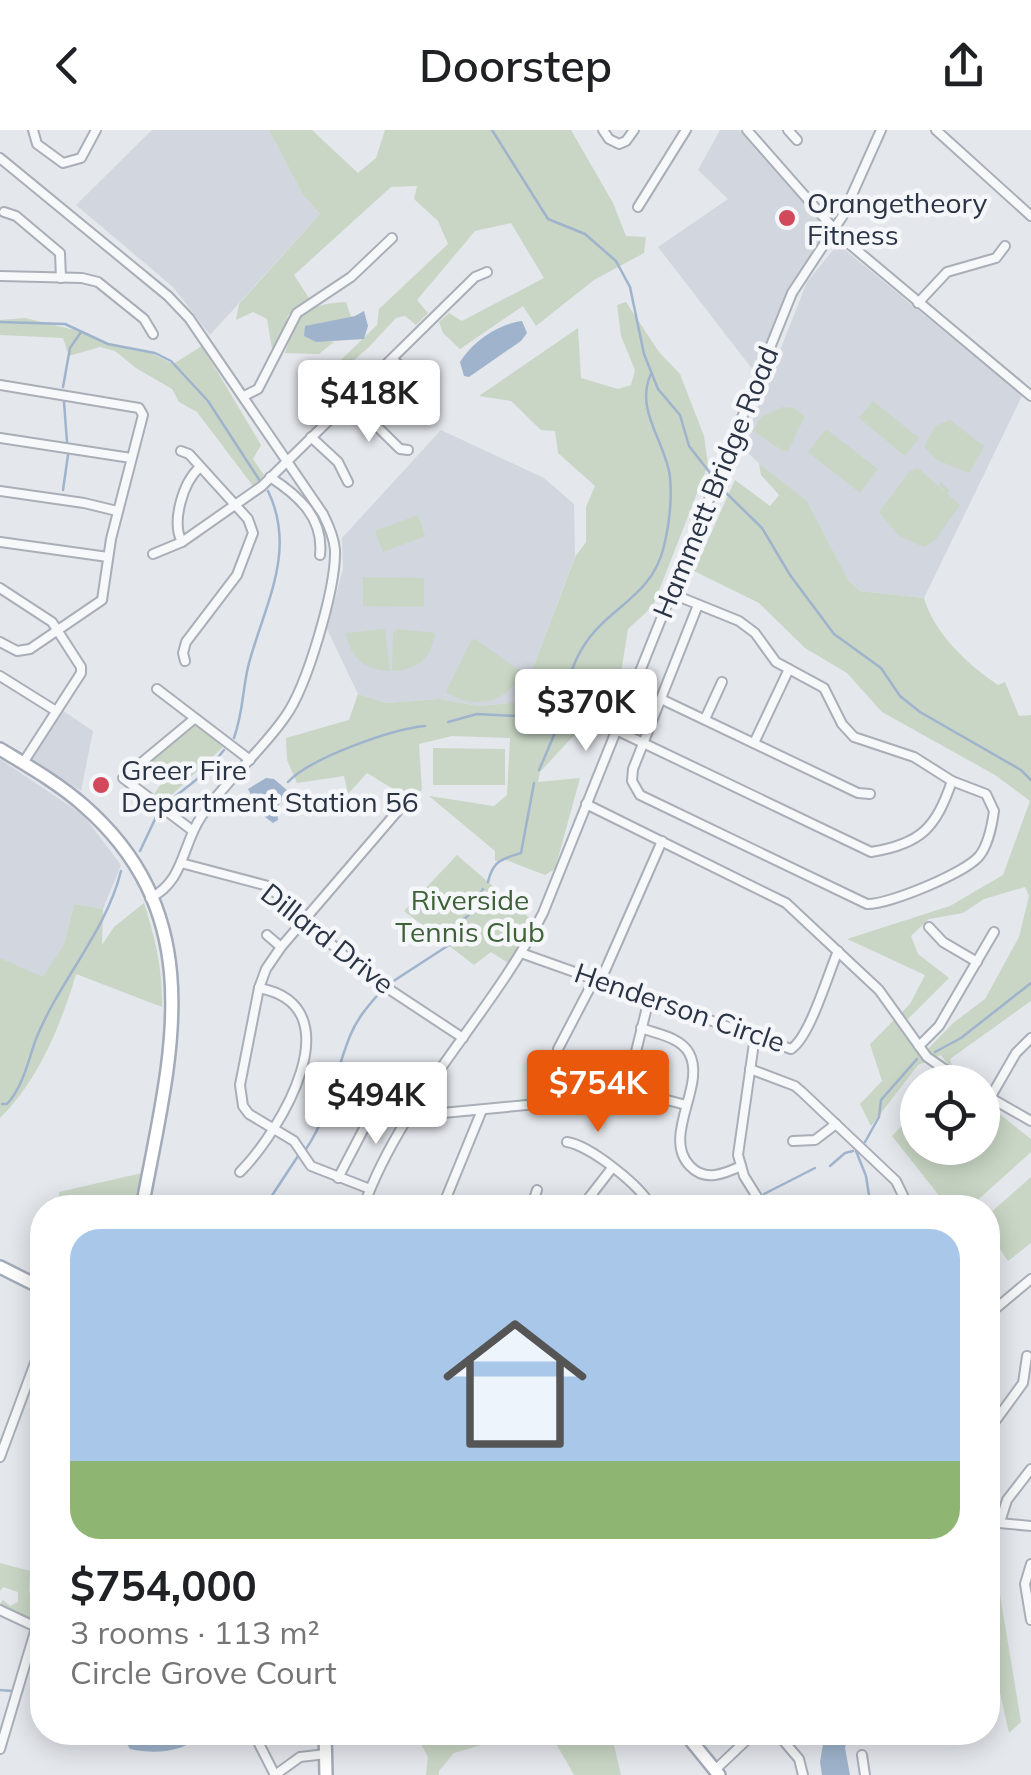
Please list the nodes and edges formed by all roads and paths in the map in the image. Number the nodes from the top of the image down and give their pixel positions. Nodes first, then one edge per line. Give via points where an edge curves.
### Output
1 (34, 130) edge
2 (96, 130) edge
3 (603, 130) edge
4 (634, 130) edge
5 (686, 130) edge
6 (748, 130) edge
7 (788, 130) edge
8 (881, 130) edge
9 (936, 130) edge
10 (797, 140) dead end
11 (0, 158) edge
12 (638, 206) dead end
13 (4, 212) dead end
14 (1031, 216) edge
15 (834, 230) junction
16 (392, 238) dead end
17 (1005, 246) dead end
18 (487, 272) dead end
19 (0, 276) edge
20 (61, 278) junction
21 (918, 303) junction
22 (153, 334) dead end
23 (393, 359) junction
24 (0, 386) edge
25 (429, 390) dead end
26 (244, 396) junction
27 (1031, 396) edge
28 (350, 400) junction
29 (311, 437) junction
30 (0, 438) edge
31 (181, 450) dead end
32 (408, 450) dead end
33 (132, 458) junction
34 (286, 460) junction
35 (200, 467) junction
36 (270, 477) junction
37 (348, 482) dead end
38 (0, 490) edge
39 (234, 506) junction
40 (118, 511) junction
41 (0, 542) edge
42 (182, 542) junction
43 (153, 554) dead end
44 (320, 555) dead end
45 (108, 557) junction
46 (0, 588) edge
47 (670, 592) junction
48 (698, 604) junction
49 (58, 630) junction
50 (0, 642) edge
51 (185, 661) dead end
52 (790, 669) junction
53 (0, 676) edge
54 (722, 682) dead end
55 (156, 689) dead end
56 (660, 699) junction
57 (56, 711) junction
58 (194, 719) junction
59 (705, 719) junction
60 (616, 730) junction
61 (643, 743) junction
62 (754, 743) junction
63 (0, 748) edge
64 (250, 760) junction
65 (23, 763) junction
66 (952, 781) junction
67 (870, 794) dead end
68 (586, 804) junction
69 (402, 806) dead end
70 (193, 831) junction
71 (662, 841) junction
72 (181, 863) junction
73 (150, 898) junction
74 (306, 920) junction
75 (929, 927) dead end
76 (994, 932) dead end
77 (267, 935) dead end
78 (281, 947) junction
79 (838, 951) junction
80 (521, 953) junction
81 (976, 962) junction
82 (597, 981) junction
83 (259, 988) junction
84 (650, 998) junction
85 (641, 1028) junction
86 (754, 1036) junction
87 (464, 1038) junction
88 (1031, 1038) edge
89 (919, 1046) junction
90 (937, 1065) edge
91 (750, 1069) junction
92 (1000, 1076) edge
93 (656, 1092) dead end
94 (560, 1103) junction
95 (1000, 1104) edge
96 (372, 1105) dead end
97 (686, 1105) junction
98 (482, 1110) junction
99 (410, 1116) junction
100 (1031, 1121) edge
101 (836, 1124) junction
102 (276, 1129) junction
103 (793, 1141) dead end
104 (567, 1142) dead end
105 (741, 1166) junction
106 (612, 1168) junction
107 (240, 1172) dead end
108 (338, 1178) junction
109 (370, 1190) junction
110 (537, 1190) dead end
111 (144, 1195) edge
112 (368, 1195) edge
113 (447, 1195) edge
114 (535, 1195) edge
115 (591, 1195) edge
116 (645, 1195) edge
117 (757, 1195) edge
118 (903, 1195) edge
119 (0, 1267) edge
120 (1031, 1279) edge
121 (30, 1282) edge
122 (1000, 1305) edge
123 (1027, 1356) dead end
124 (30, 1376) edge
125 (1000, 1415) edge
126 (0, 1457) edge
127 (1031, 1468) edge
128 (1000, 1522) joint
129 (1031, 1526) edge
130 (1031, 1564) edge
131 (0, 1610) edge
132 (1031, 1620) edge
133 (30, 1625) edge
134 (30, 1648) edge
135 (30, 1657) edge
136 (27, 1658) junction
137 (4, 1724) edge
138 (260, 1745) edge
139 (326, 1745) edge
140 (695, 1745) edge
141 (743, 1745) edge
142 (787, 1745) edge
143 (0, 1750) edge
144 (326, 1754) junction
145 (862, 1754) dead end
146 (717, 1772) edge
147 (275, 1775) edge
148 (326, 1775) edge
149 (803, 1775) edge
150 (865, 1775) edge

1 - 2 street via 38,144 63,163 82,158
3 - 4 street via 617,144
5 - 12 street
6 - 15 street
7 - 10 street
8 - 15 street, Hammett Bridge Road
9 - 14 street
11 - 26 street via 174,302
13 - 20 street via 55,248 62,257
15 - 21 street
15 - 47 street, Hammett Bridge Road via 792,292
16 - 26 street via 352,277 297,313 258,389
17 - 21 street via 996,258 946,272
18 - 23 street
19 - 20 street
20 - 22 street via 98,282 149,323
21 - 27 street
23 - 25 street
23 - 28 street
24 - 33 street via 139,408
26 - 34 street
28 - 29 street
28 - 32 street
29 - 34 street
29 - 37 street
30 - 33 street
31 - 35 street
33 - 40 street
34 - 36 street
34 - 64 street via 328,524 335,560 302,689
35 - 39 street
35 - 42 street via 189,479 176,527
36 - 39 street
36 - 44 street via 306,506 318,526
38 - 40 street
39 - 42 street
39 - 51 street via 248,520 252,538 237,574 186,642
40 - 45 street
41 - 45 street
42 - 43 street
45 - 49 street via 102,600
46 - 49 street
47 - 48 street
47 - 60 street, Hammett Bridge Road
48 - 52 street via 747,626
48 - 56 street
49 - 50 street via 24,652
49 - 57 street via 81,673
52 - 62 street
52 - 66 street via 824,688 854,737 914,757
53 - 57 street
54 - 59 street
55 - 58 street
56 - 59 street
56 - 61 street
57 - 65 street
58 - 64 street
58 - 70 street via 123,778
59 - 62 street
60 - 61 street
60 - 68 street, Hammett Bridge Road
61 - 66 street via 870,852 930,827
61 - 66 street via 632,773 640,795 866,904 966,868 979,857 994,805 983,792
62 - 67 street
63 - 65 main road
64 - 70 street
65 - 73 main road via 94,815 130,858
68 - 71 street
68 - 80 street, Hammett Bridge Road
69 - 74 street
70 - 72 street
71 - 79 street via 774,895
71 - 82 street
72 - 73 street via 172,883
72 - 74 street, Dillard Drive via 264,884
73 - 111 main road via 172,964 173,1013
74 - 78 street
74 - 87 street, Dillard Drive via 360,970
75 - 81 street
76 - 81 street
77 - 78 street
78 - 83 street
79 - 86 street, Henderson Circle via 797,1046
79 - 89 street via 879,990
80 - 82 street, Henderson Circle
80 - 87 street, Hammett Bridge Road
81 - 89 street via 939,1026
82 - 84 street, Henderson Circle
82 - 94 street via 558,1049
83 - 102 street via 241,1096 249,1114
83 - 102 street via 287,997 307,1028 295,1086
84 - 85 street
84 - 86 street, Henderson Circle
85 - 94 street via 624,1095
85 - 97 street via 688,1052
86 - 91 street
87 - 99 street, Hammett Bridge Road
88 - 92 street
89 - 90 street
91 - 101 street via 795,1086
91 - 105 street
93 - 97 street
94 - 98 street
95 - 100 street
96 - 108 street
97 - 105 street via 680,1144 688,1164 715,1176
98 - 99 street
98 - 113 street
99 - 109 street, Hammett Bridge Road
101 - 103 street via 815,1140
101 - 118 street
102 - 107 street
102 - 108 street via 311,1166
104 - 106 street
105 - 117 street
106 - 115 street
106 - 116 street
108 - 109 street
109 - 112 street, Hammett Bridge Road
110 - 114 street
119 - 121 main road
120 - 122 street
123 - 125 street via 1023,1384
124 - 126 street
127 - 128 street
128 - 129 street
130 - 132 street
131 - 133 street
134 - 136 street
135 - 136 street
136 - 137 street
137 - 143 street
138 - 147 street
139 - 144 main road
140 - 146 main road
141 - 146 street
142 - 149 street
144 - 147 street via 300,1758
144 - 148 main road
145 - 150 street

